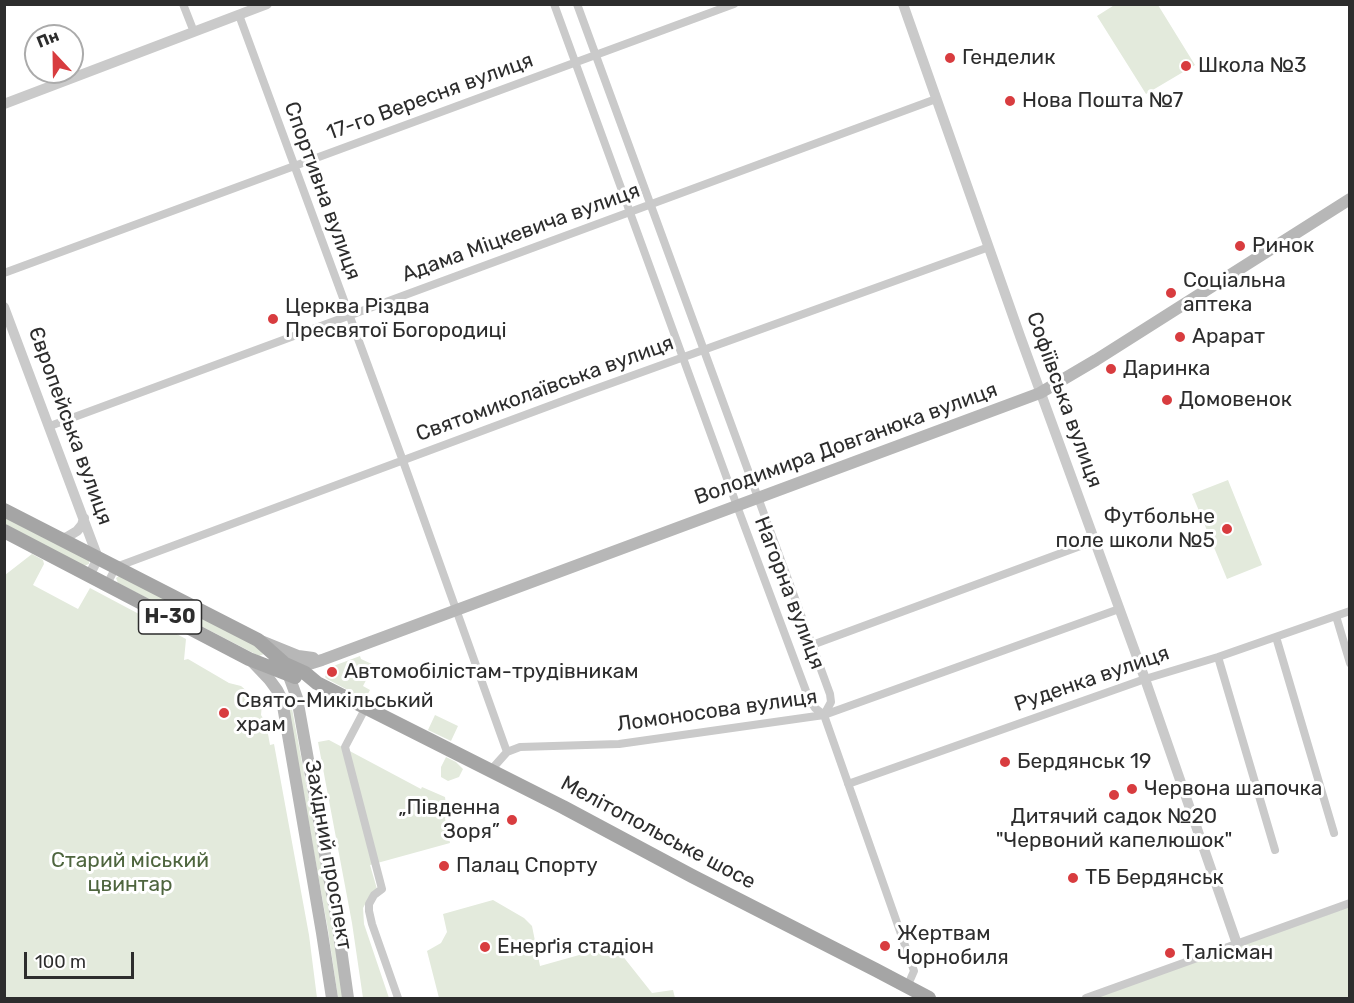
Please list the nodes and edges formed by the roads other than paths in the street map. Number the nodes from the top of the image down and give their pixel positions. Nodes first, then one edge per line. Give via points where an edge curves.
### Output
1 (183, 4) edge
2 (267, 4) edge
3 (554, 4) edge
4 (577, 4) edge
5 (734, 4) edge
6 (903, 4) edge
7 (239, 15) junction
8 (194, 32) junction
9 (595, 56) junction
10 (576, 63) junction
11 (936, 99) junction
12 (4, 104) edge
13 (294, 166) junction
14 (1350, 199) edge
15 (650, 205) junction
16 (630, 212) junction
17 (988, 246) junction
18 (4, 273) edge
19 (4, 307) edge
20 (349, 316) junction
21 (703, 350) junction
22 (683, 357) junction
23 (1040, 393) junction
24 (50, 426) junction
25 (403, 461) junction
26 (758, 498) junction
27 (737, 506) junction
28 (4, 510) edge
29 (84, 518) junction
30 (4, 531) edge
31 (61, 539) junction
32 (1094, 541) junction
33 (99, 558) junction
34 (116, 567) junction
35 (90, 574) junction
36 (107, 584) junction
37 (1119, 609) junction
38 (456, 611) junction
39 (1350, 611) edge
40 (1336, 616) junction
41 (1276, 637) junction
42 (258, 640) junction
43 (812, 645) junction
44 (1218, 657) junction
45 (249, 659) junction
46 (322, 660) junction
47 (1350, 663) edge
48 (295, 673) junction
49 (1144, 679) junction
50 (366, 707) junction
51 (824, 716) junction
52 (507, 752) junction
53 (491, 770) junction
54 (848, 784) junction
55 (1334, 833) dead end
56 (1275, 850) dead end
57 (1350, 903) edge
58 (1237, 944) junction
59 (907, 987) junction
60 (332, 999) edge
61 (348, 999) edge
62 (398, 999) edge
63 (929, 999) edge
64 (1086, 999) edge

1 - 8 street
2 - 7 street
3 - 10 street, Нагорна вулиця
4 - 9 street, Нагорна вулиця
5 - 9 street, 17-го Вересня вулиця
6 - 11 street, Софіївська вулиця
7 - 8 street
7 - 13 street, Спортивна вулиця
8 - 12 street
9 - 10 street, 17-го Вересня вулиця
9 - 15 street, Нагорна вулиця
10 - 13 street, 17-го Вересня вулиця
10 - 16 street, Нагорна вулиця
11 - 15 street, Адама Міцкевича вулиця
11 - 17 street, Софіївська вулиця
13 - 18 street, 17-го Вересня вулиця
13 - 20 street, Спортивна вулиця
14 - 23 main road, Володимира Довганюка вулиця
15 - 16 street, Адама Міцкевича вулиця
15 - 21 street, Нагорна вулиця
16 - 20 street, Адама Міцкевича вулиця
16 - 22 street, Нагорна вулиця
17 - 21 street, Святомиколаївська вулиця
17 - 23 street, Софіївська вулиця
19 - 24 street, Європейська вулиця
20 - 24 street, Адама Міцкевича вулиця
20 - 25 street, Спортивна вулиця
21 - 22 street, Святомиколаївська вулиця
21 - 26 street, Нагорна вулиця
22 - 25 street, Святомиколаївська вулиця
22 - 27 street, Нагорна вулиця
23 - 26 main road, Володимира Довганюка вулиця
23 - 32 street, Софіївська вулиця
24 - 29 street, Європейська вулиця
25 - 34 street, Святомиколаївська вулиця
25 - 38 street, Спортивна вулиця
26 - 27 main road, Володимира Довганюка вулиця
26 - 43 street, Нагорна вулиця
27 - 38 main road, Володимира Довганюка вулиця
27 - 51 street, Нагорна вулиця via 809,699
28 - 31 main road, Мелітопольське шосе / Н-30
29 - 31 street via 77,531
29 - 33 street, Європейська вулиця
30 - 35 main road, Н-30
31 - 33 main road, Мелітопольське шосе / Н-30
32 - 37 street, Софіївська вулиця
32 - 43 street
33 - 34 main road, Мелітопольське шосе / Н-30
33 - 35 street
34 - 36 street
34 - 42 main road, Мелітопольське шосе / Н-30
35 - 36 main road, Н-30
36 - 45 main road, Н-30
37 - 49 street, Софіївська вулиця
37 - 51 street, Ломоносова вулиця
38 - 46 main road, Володимира Довганюка вулиця
38 - 52 street, Спортивна вулиця
39 - 40 street, Руденка вулиця
40 - 41 street, Руденка вулиця
40 - 47 street
41 - 44 street, Руденка вулиця
41 - 55 street
42 - 46 main road via 298,656
42 - 48 main road, Мелітопольське шосе
43 - 51 street, Нагорна вулиця via 830,694 831,702
44 - 49 street, Руденка вулиця
44 - 56 street
45 - 48 main road
45 - 60 main road, Західний проспект via 270,679 282,700
46 - 48 main road
46 - 48 main road
48 - 50 main road, Мелітопольське шосе
48 - 61 main road, Західний проспект
49 - 54 street, Руденка вулиця
49 - 58 street, Софіївська вулиця
50 - 53 main road, Мелітопольське шосе
50 - 62 street via 345,747 382,889 374,895 369,911
51 - 52 street, Ломоносова вулиця via 619,744 520,747
51 - 54 street, Нагорна вулиця
52 - 53 street
53 - 59 main road, Мелітопольське шосе
54 - 59 street, Нагорна вулиця via 914,971
57 - 58 street
58 - 64 street
59 - 63 main road, Мелітопольське шосе

